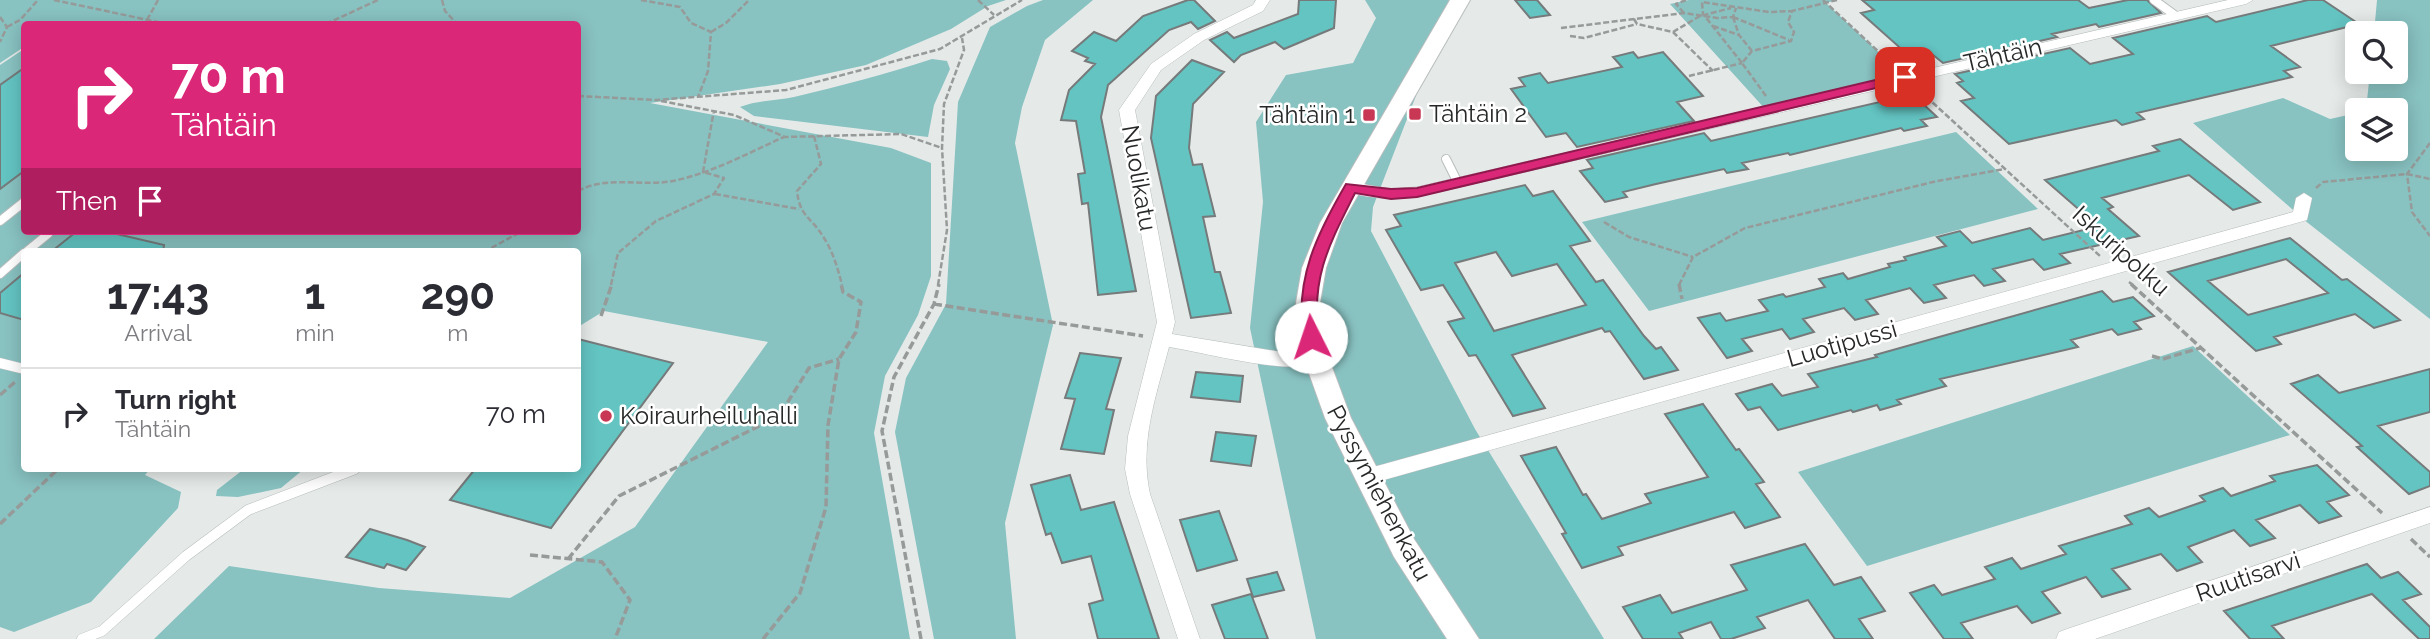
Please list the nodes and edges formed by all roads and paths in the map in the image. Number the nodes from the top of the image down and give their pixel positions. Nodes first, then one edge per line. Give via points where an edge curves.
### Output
1 (38, 0) edge
2 (54, 0) edge
3 (158, 0) edge
4 (377, 0) edge
5 (442, 0) edge
6 (642, 0) edge
7 (749, 0) edge
8 (978, 0) edge
9 (1022, 0) edge
10 (1263, 0) edge
11 (1461, 0) edge
12 (1686, 0) edge
13 (1838, 0) edge
14 (2154, 0) edge
15 (2246, 0) edge
16 (1702, 1) edge
17 (1824, 1) edge
18 (1736, 8) junction
19 (1792, 11) junction
20 (1684, 13) junction
21 (1703, 14) junction
22 (994, 15) junction
23 (2176, 16) junction
24 (0, 17) edge
25 (1733, 17) junction
26 (1634, 19) junction
27 (147, 20) junction
28 (152, 21) edge
29 (332, 21) edge
30 (454, 21) edge
31 (1637, 24) junction
32 (1711, 25) junction
33 (7, 27) junction
34 (1561, 28) dead end
35 (710, 32) junction
36 (1673, 32) junction
37 (1739, 34) junction
38 (1570, 36) dead end
39 (962, 38) junction
40 (1791, 41) junction
41 (0, 42) edge
42 (1752, 51) junction
43 (1742, 63) junction
44 (1713, 71) junction
45 (1689, 76) dead end
46 (1905, 77) junction
47 (581, 96) edge
48 (698, 97) junction
49 (656, 100) junction
50 (1770, 100) dead end
51 (714, 110) junction
52 (814, 136) junction
53 (785, 137) junction
54 (2430, 143) edge
55 (942, 148) junction
56 (1446, 159) dead end
57 (2005, 169) junction
58 (703, 172) junction
59 (2407, 174) junction
60 (2430, 179) edge
61 (1458, 183) junction
62 (1351, 187) junction
63 (581, 189) edge
64 (714, 194) junction
65 (2304, 198) joint
66 (21, 204) edge
67 (799, 209) junction
68 (0, 221) edge
69 (1604, 222) dead end
70 (47, 235) edge
71 (515, 235) edge
72 (2430, 236) edge
73 (31, 248) edge
74 (491, 248) edge
75 (21, 256) edge
76 (1693, 257) junction
77 (2113, 268) junction
78 (0, 274) edge
79 (1682, 299) dead end
80 (934, 303) junction
81 (601, 316) dead end
82 (1162, 339) junction
83 (2200, 348) junction
84 (2152, 356) dead end
85 (839, 359) junction
86 (1315, 359) junction
87 (0, 363) edge
88 (21, 370) edge
89 (21, 374) edge
90 (0, 395) edge
91 (55, 472) edge
92 (347, 472) edge
93 (1366, 477) junction
94 (2430, 514) edge
95 (0, 524) edge
96 (2397, 526) junction
97 (530, 555) dead end
98 (568, 559) junction
99 (82, 639) edge
100 (615, 639) edge
101 (763, 639) edge
102 (921, 639) edge
103 (1189, 639) edge
104 (1464, 639) edge
105 (2067, 639) edge

1 - 33 path
2 - 27 path
3 - 27 path
4 - 29 path
5 - 30 path
6 - 35 path via 680,7 691,23
7 - 35 path
8 - 22 path
9 - 22 path
10 - 82 street, Nuolikatu via 1258,8 1199,37 1156,67 1127,110 1166,322
11 - 62 street, Pyssymiehenkatu
12 - 20 path via 1676,4
13 - 17 path
14 - 23 lane
15 - 23 street, Tähtäin
16 - 18 path
16 - 21 path
17 - 19 path
17 - 46 path, Iskuripolku
18 - 19 path via 1773,14
18 - 21 path
18 - 25 path
19 - 40 path via 1788,22 1794,32
20 - 21 path
20 - 26 path
21 - 25 path
21 - 32 path
21 - 36 path
22 - 39 path
23 - 46 street, Tähtäin
24 - 33 path
25 - 37 path
25 - 40 path
26 - 31 path
26 - 34 path
27 - 28 path
31 - 36 path
31 - 38 path
32 - 37 path
32 - 43 path
33 - 41 path
35 - 48 path via 708,71
36 - 44 path
37 - 42 path
39 - 48 path via 940,49 786,90
39 - 55 path via 964,50 944,104
40 - 42 path
42 - 43 path
43 - 44 path
43 - 50 path
44 - 45 path
46 - 57 path, Iskuripolku
46 - 61 street, Tähtäin
47 - 49 path
48 - 49 path
49 - 51 path
51 - 53 path
51 - 58 path
52 - 53 path
52 - 55 path via 901,134
52 - 67 path via 821,163 797,191
53 - 58 path
54 - 59 path
55 - 80 path via 947,230
56 - 61 lane
57 - 76 path via 1745,228
57 - 77 path, Iskuripolku
58 - 63 path via 657,183 589,182
58 - 64 path via 724,178
59 - 60 path
59 - 65 path via 2323,182
59 - 72 path via 2412,212
61 - 62 street, Tähtäin via 1404,194
62 - 86 street, Pyssymiehenkatu via 1316,256 1308,315
64 - 67 path
64 - 81 path via 656,221 618,253
65 - 77 street, Luotipussi via 2301,216
66 - 68 lane
67 - 85 path via 817,224 836,262 843,292 861,302 856,332
69 - 76 path via 1629,237
70 - 73 lane
71 - 74 path
75 - 78 lane
76 - 79 path via 1679,284
77 - 83 path, Iskuripolku
77 - 93 street, Luotipussi
80 - 82 path
80 - 102 path via 894,377 882,431
82 - 86 street via 1288,360
82 - 103 street, Nuolikatu via 1137,436 1135,469
83 - 84 path via 2163,359
83 - 96 path, Iskuripolku
85 - 98 path via 809,368 779,416 619,496
85 - 101 path via 828,425 826,507 800,593
86 - 93 street, Pyssymiehenkatu via 1320,380
87 - 88 lane
89 - 90 path
91 - 95 path
92 - 99 lane via 248,510 186,556 102,631
93 - 104 street, Pyssymiehenkatu via 1404,550
94 - 96 street, Ruutisarvi
96 - 105 street, Ruutisarvi
97 - 98 path
98 - 100 path via 602,562 631,600

